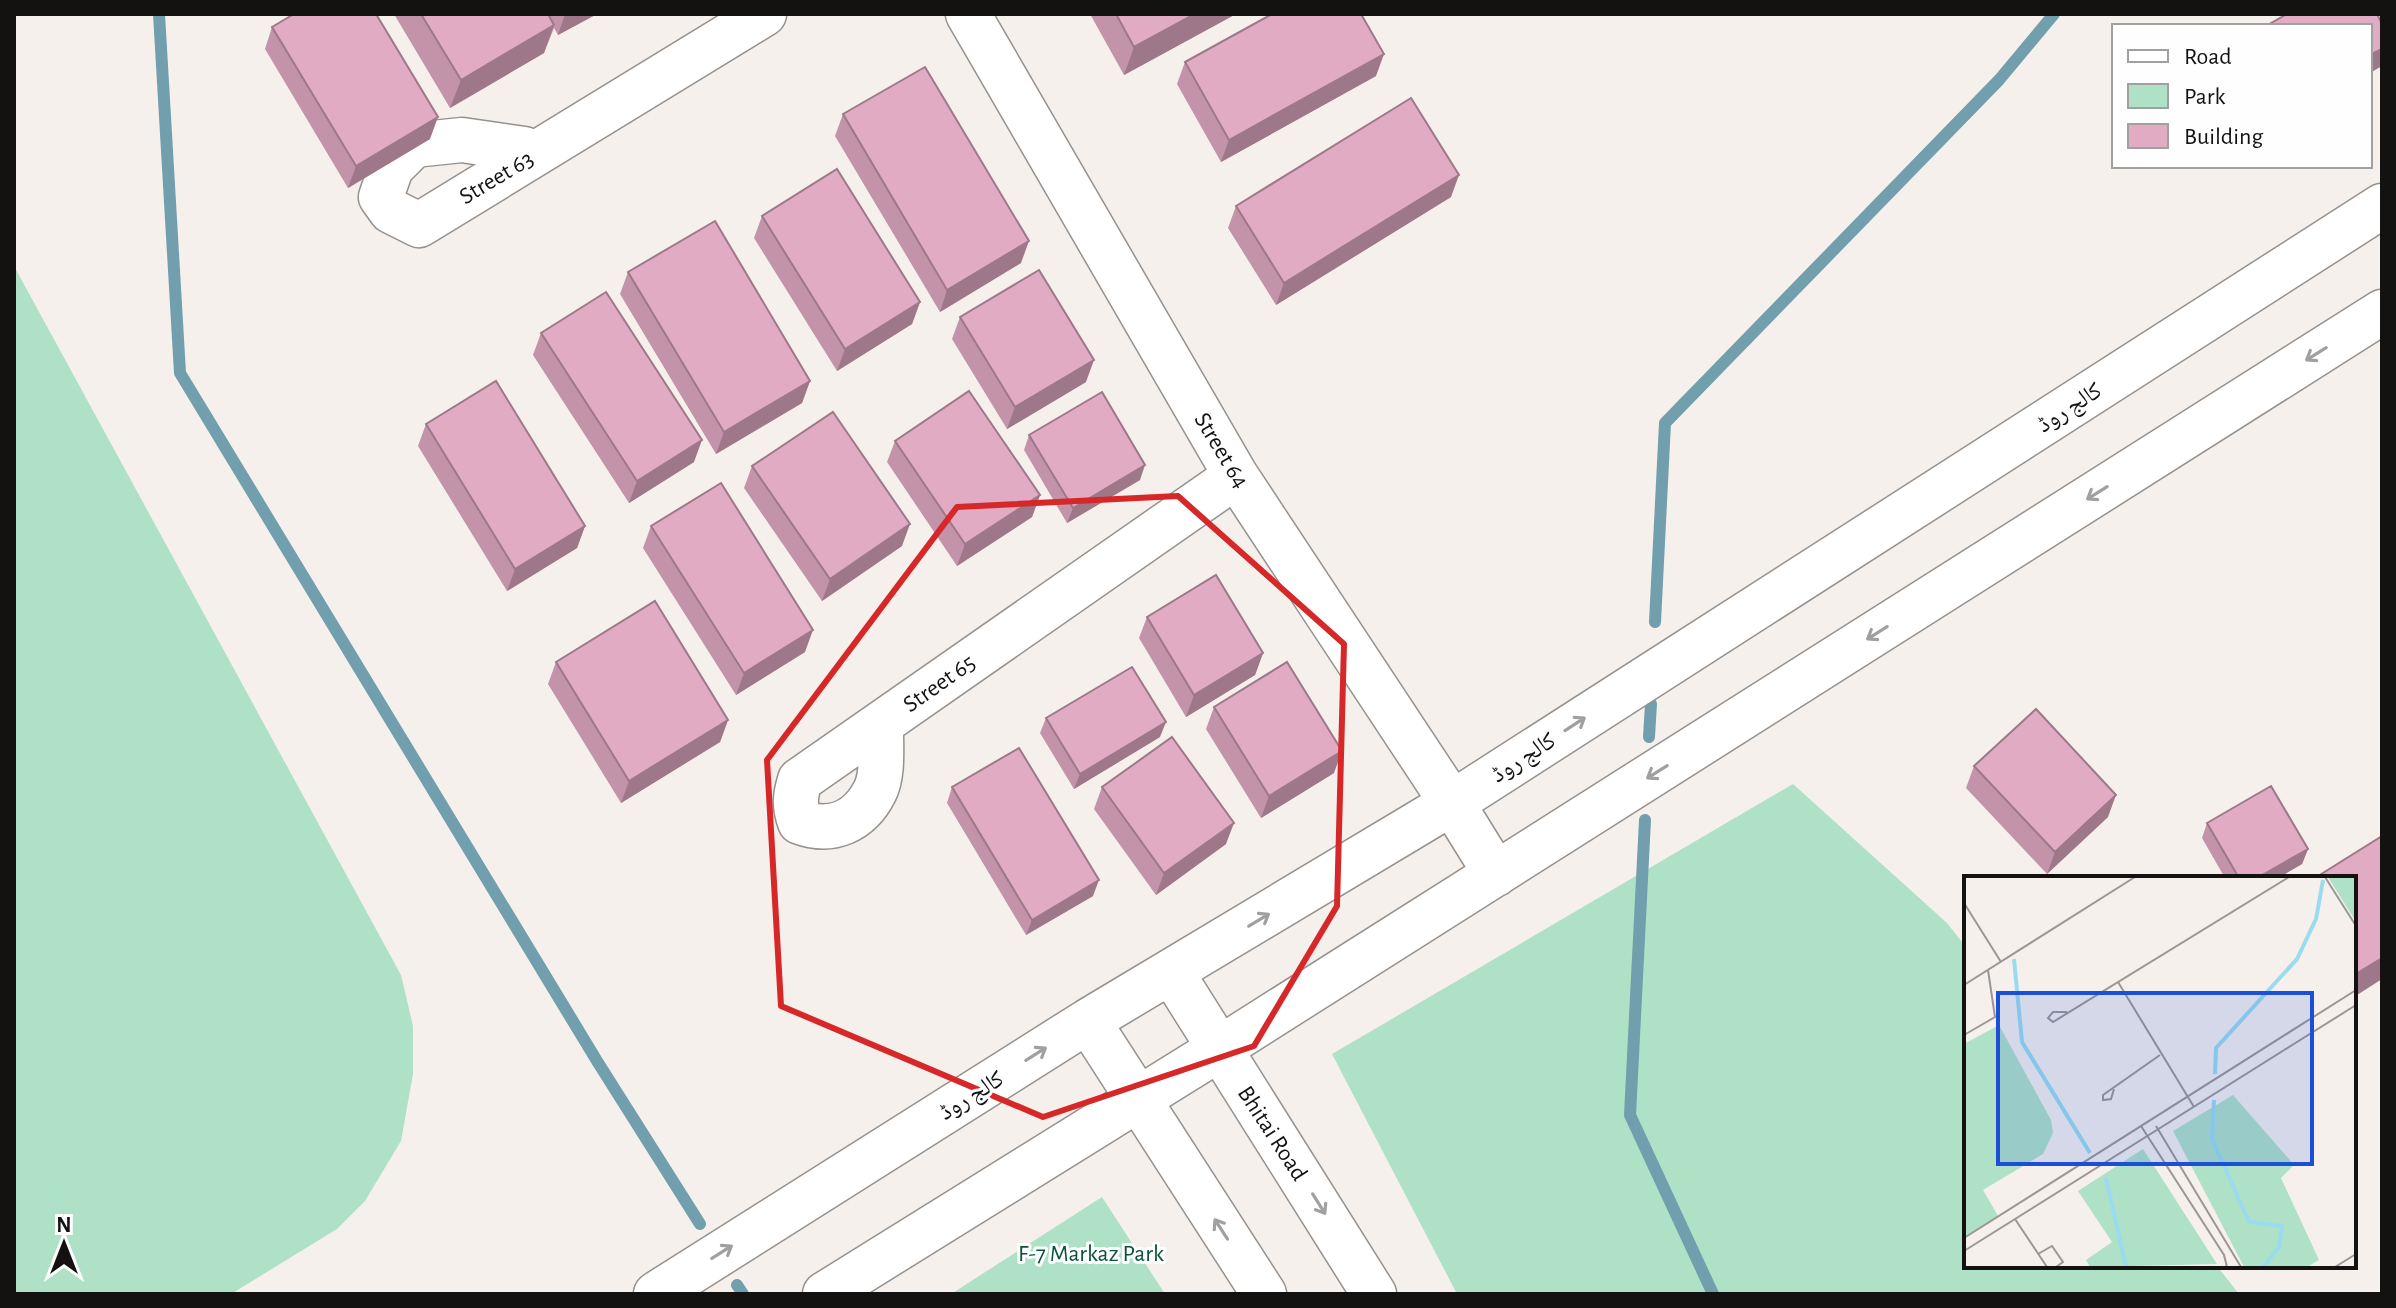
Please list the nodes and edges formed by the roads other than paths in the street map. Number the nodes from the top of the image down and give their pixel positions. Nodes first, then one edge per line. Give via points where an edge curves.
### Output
1 (764, 14) edge
2 (968, 14) edge
3 (524, 149) dead end
4 (2382, 206) edge
5 (2382, 312) edge
6 (1236, 476) junction
7 (881, 733) dead end
8 (1452, 803) junction
9 (1496, 874) junction
10 (1172, 973) junction
11 (1088, 1021) junction
12 (1219, 1049) junction
13 (1137, 1098) junction
14 (656, 1294) edge
15 (825, 1294) edge
16 (1264, 1294) edge
17 (1374, 1294) edge

1 - 3 street, Street 63 via 419,225 391,211 381,197 391,168 414,145 462,140
2 - 6 street, Street 64
8 -> 4 street, کالج روڈ
5 -> 9 street
6 - 7 street, Street 65 via 800,780 795,809 800,822 833,828 857,813 876,789
6 - 8 street, Street 64
8 - 9 street, Street 64
10 -> 8 street, کالج روڈ
9 - 12 street
10 - 11 street, کالج روڈ
10 - 12 street, Bhitai Road
11 - 13 street
14 -> 11 street, کالج روڈ
12 - 13 street
12 -> 17 street, Bhitai Road
13 - 15 street
16 -> 13 street

